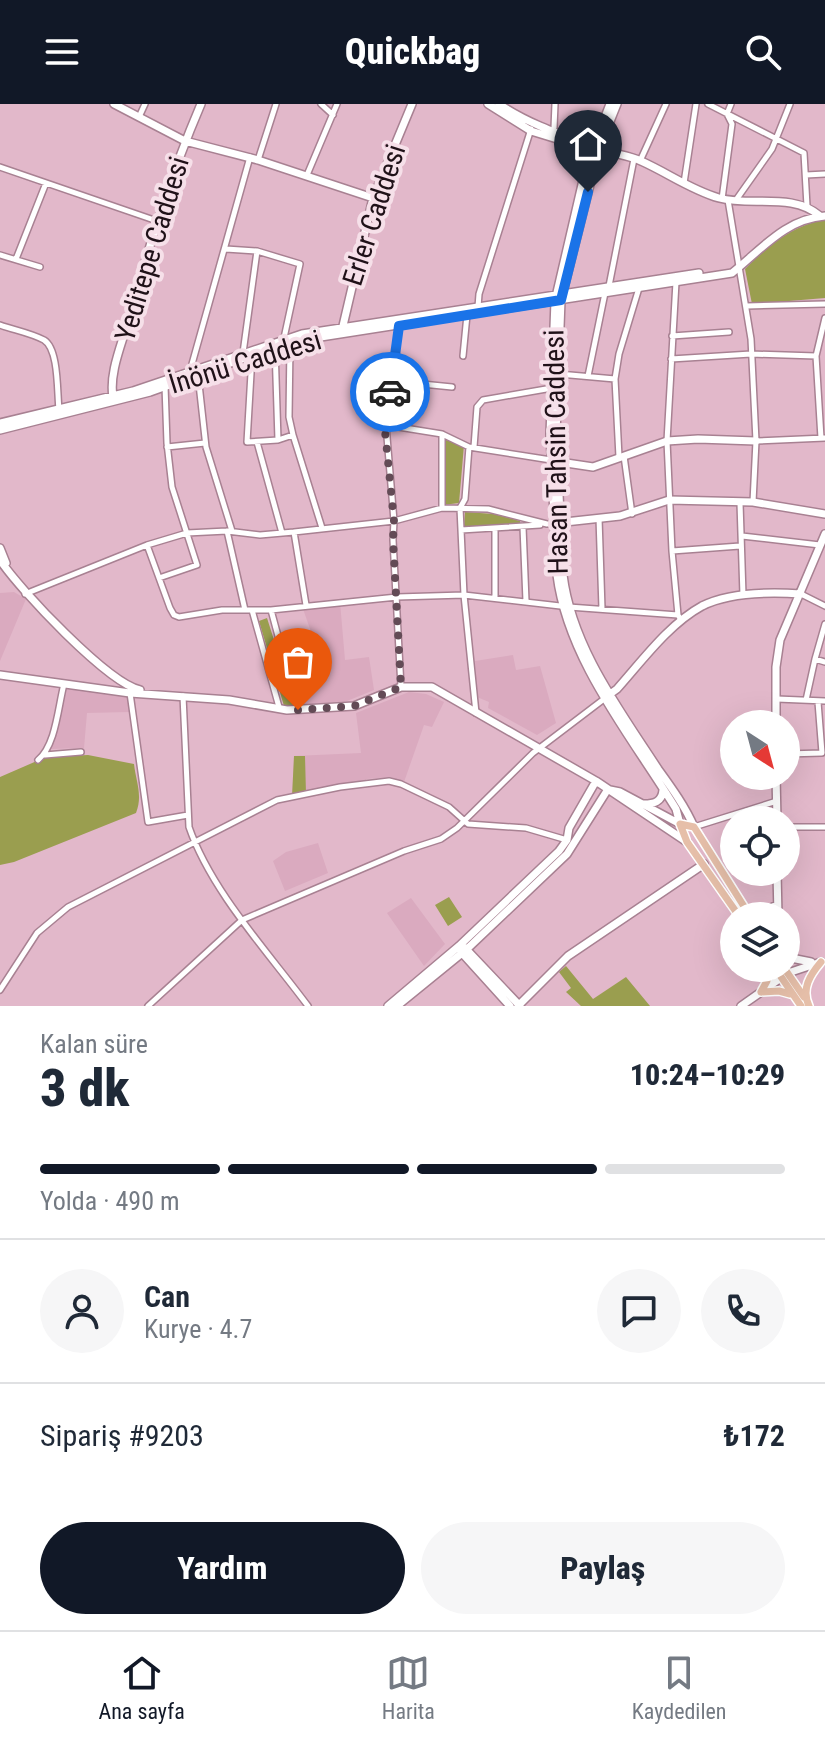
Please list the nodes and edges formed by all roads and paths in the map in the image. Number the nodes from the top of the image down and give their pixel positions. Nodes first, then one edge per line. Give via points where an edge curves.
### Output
1 (114, 104) edge
2 (145, 104) edge
3 (201, 104) edge
4 (276, 104) edge
5 (321, 104) edge
6 (337, 104) edge
7 (412, 104) edge
8 (488, 104) edge
9 (499, 104) edge
10 (555, 104) edge
11 (610, 104) edge
12 (617, 104) edge
13 (666, 104) edge
14 (696, 104) edge
15 (708, 104) edge
16 (731, 104) edge
17 (790, 104) edge
18 (727, 114) junction
19 (333, 115) junction
20 (139, 118) junction
21 (532, 128) junction
22 (554, 128) dead end
23 (776, 138) junction
24 (185, 141) junction
25 (594, 148) junction
26 (254, 158) junction
27 (637, 160) junction
28 (0, 167) edge
29 (825, 174) edge
30 (307, 175) junction
31 (806, 175) junction
32 (46, 183) junction
33 (684, 183) junction
34 (373, 198) junction
35 (728, 200) junction
36 (807, 206) junction
37 (822, 216) edge
38 (157, 221) junction
39 (226, 249) junction
40 (257, 251) junction
41 (0, 255) edge
42 (16, 259) junction
43 (40, 267) dead end
44 (738, 268) junction
45 (676, 282) junction
46 (639, 287) junction
47 (607, 290) junction
48 (558, 297) junction
49 (825, 304) edge
50 (747, 306) junction
51 (478, 307) junction
52 (467, 315) junction
53 (825, 318) edge
54 (398, 322) junction
55 (0, 325) edge
56 (342, 331) junction
57 (729, 332) dead end
58 (672, 336) junction
59 (287, 340) junction
60 (275, 347) junction
61 (248, 353) junction
62 (751, 354) junction
63 (463, 356) dead end
64 (816, 356) junction
65 (671, 359) junction
66 (196, 373) junction
67 (559, 374) junction
68 (588, 376) junction
69 (816, 378) junction
70 (615, 379) junction
71 (825, 379) edge
72 (392, 381) junction
73 (165, 384) junction
74 (452, 387) dead end
75 (552, 388) junction
76 (134, 394) junction
77 (113, 397) junction
78 (88, 406) junction
79 (60, 412) junction
80 (17, 422) junction
81 (0, 423) edge
82 (386, 425) junction
83 (0, 430) edge
84 (442, 434) junction
85 (293, 435) junction
86 (823, 438) edge
87 (278, 440) junction
88 (667, 441) junction
89 (756, 441) junction
90 (257, 442) junction
91 (205, 443) junction
92 (167, 447) junction
93 (472, 447) junction
94 (621, 456) junction
95 (554, 461) junction
96 (669, 500) junction
97 (753, 502) junction
98 (740, 503) junction
99 (442, 508) junction
100 (460, 508) junction
101 (632, 514) junction
102 (825, 514) edge
103 (599, 518) junction
104 (394, 521) junction
105 (554, 523) junction
106 (523, 527) junction
107 (322, 528) junction
108 (495, 528) junction
109 (461, 530) junction
110 (230, 531) junction
111 (294, 532) junction
112 (187, 533) junction
113 (282, 533) junction
114 (825, 534) edge
115 (742, 536) junction
116 (147, 545) junction
117 (821, 545) junction
118 (740, 546) junction
119 (0, 548) edge
120 (672, 551) junction
121 (0, 560) edge
122 (159, 578) junction
123 (13, 580) junction
124 (25, 594) junction
125 (801, 594) junction
126 (464, 595) junction
127 (743, 595) junction
128 (397, 597) junction
129 (495, 597) junction
130 (526, 601) junction
131 (306, 605) junction
132 (825, 606) edge
133 (566, 607) junction
134 (248, 610) junction
135 (271, 610) junction
136 (602, 610) junction
137 (680, 618) junction
138 (825, 624) edge
139 (815, 659) junction
140 (825, 662) edge
141 (101, 665) junction
142 (0, 675) edge
143 (64, 684) junction
144 (401, 687) junction
145 (101, 689) junction
146 (130, 693) junction
147 (162, 693) junction
148 (183, 696) junction
149 (606, 697) junction
150 (777, 699) junction
151 (806, 700) junction
152 (822, 701) edge
153 (279, 707) junction
154 (298, 710) junction
155 (777, 710) edge
156 (476, 714) junction
157 (539, 749) junction
158 (81, 752) dead end
159 (824, 753) edge
160 (800, 754) edge
161 (45, 755) junction
162 (38, 760) dead end
163 (596, 781) junction
164 (663, 788) junction
165 (608, 789) junction
166 (777, 790) edge
167 (777, 801) junction
168 (642, 804) junction
169 (777, 806) edge
170 (188, 815) junction
171 (464, 820) junction
172 (680, 824) junction
173 (694, 827) junction
174 (800, 827) edge
175 (825, 827) edge
176 (571, 842) junction
177 (687, 842) junction
178 (194, 844) junction
179 (704, 864) junction
180 (730, 902) edge
181 (744, 902) edge
182 (242, 920) junction
183 (463, 949) junction
184 (800, 959) edge
185 (823, 962) edge
186 (800, 968) edge
187 (766, 982) edge
188 (773, 982) edge
189 (788, 982) edge
190 (791, 982) edge
191 (0, 990) edge
192 (761, 992) junction
193 (798, 1002) edge
194 (148, 1006) edge
195 (308, 1006) edge
196 (388, 1006) edge
197 (397, 1006) edge
198 (517, 1006) edge
199 (741, 1006) edge
200 (809, 1006) edge

1 - 20 street
2 - 20 street
3 - 24 street, Yeditepe Caddesi
4 - 26 street
5 - 19 street
6 - 19 street
7 - 34 street, Erler Caddesi
8 - 21 street
9 - 21 street
10 - 22 street
11 - 25 street, Hasan Tahsin Caddesi
12 - 25 street, Hasan Tahsin Caddesi
13 - 27 street
14 - 33 street
15 - 18 street
16 - 18 street
17 - 23 street
18 - 23 street
18 - 35 street via 732,124
19 - 30 street
20 - 24 street
21 - 25 street
21 - 51 street
23 - 31 street via 804,153
23 - 35 street
24 - 26 street
24 - 38 street, Yeditepe Caddesi
25 - 27 street
25 - 48 street, Hasan Tahsin Caddesi
26 - 30 street
26 - 39 street
27 - 33 street
27 - 47 street
28 - 32 street
29 - 31 street
30 - 34 street
31 - 36 street
32 - 38 street
32 - 42 street
33 - 35 street
34 - 56 street, Erler Caddesi
35 - 36 street
35 - 44 street
36 - 37 street
37 - 44 street via 795,223
38 - 77 street, Yeditepe Caddesi via 117,361
39 - 40 street
39 - 66 street via 192,364
40 - 59 street via 300,264
40 - 61 street
41 - 42 street
42 - 43 street
44 - 45 street
44 - 47 street
44 - 50 street
45 - 46 street
45 - 58 street
46 - 47 street
46 - 70 street
47 - 48 street
47 - 68 street
48 - 51 street
48 - 52 street
48 - 67 street, Hasan Tahsin Caddesi
48 - 75 street, Hasan Tahsin Caddesi
49 - 50 street
50 - 62 street
51 - 54 street
52 - 54 street
52 - 63 street
53 - 64 street
54 - 56 street
54 - 72 street
55 - 79 street via 49,345
56 - 59 street
57 - 58 street
58 - 65 street
59 - 60 street, İnönü Caddesi
59 - 61 street
59 - 85 street
60 - 61 street, İnönü Caddesi
60 - 87 street
61 - 66 street
61 - 90 street via 247,442
62 - 64 street
62 - 65 street
62 - 89 street
64 - 69 street
65 - 88 street
66 - 73 street
66 - 91 street
67 - 68 street
67 - 95 street, Hasan Tahsin Caddesi
68 - 70 street
69 - 71 street
69 - 86 street
70 - 94 street
72 - 74 street
72 - 82 street
73 - 76 street
73 - 92 street
75 - 93 street via 483,400 477,407
75 - 95 street, Hasan Tahsin Caddesi
76 - 77 street
76 - 78 street, İnönü Caddesi
77 - 78 street
78 - 79 street
79 - 80 street
80 - 81 street
80 - 83 street
82 - 84 street
82 - 104 street
84 - 93 street
84 - 99 street
85 - 87 street
85 - 107 street
86 - 89 street
87 - 90 street
88 - 89 street
88 - 94 street
88 - 96 street
89 - 97 street
90 - 113 street
91 - 92 street
91 - 110 street
92 - 112 street via 172,487
93 - 95 street
93 - 100 street
94 - 95 street via 593,467
94 - 101 street
95 - 105 street, Hasan Tahsin Caddesi
96 - 98 street
96 - 101 street
96 - 120 street
97 - 98 street
97 - 102 street
98 - 115 street
99 - 100 street
99 - 104 street
100 - 105 street
100 - 109 street
101 - 103 street
103 - 105 street
103 - 136 street
104 - 107 street
104 - 128 street
105 - 106 street
105 - 133 street, Hasan Tahsin Caddesi via 557,575
106 - 108 street
106 - 130 street
107 - 111 street
108 - 109 street
108 - 129 street
109 - 126 street
110 - 112 street
110 - 113 street
110 - 134 street
111 - 113 street
111 - 131 street
112 - 116 street
112 - 122 street via 197,565
114 - 117 street
115 - 117 street
115 - 118 street
116 - 122 street
116 - 124 street
117 - 125 street
118 - 120 street
118 - 127 street
119 - 123 street
120 - 137 street
121 - 123 street
122 - 134 street via 179,617
123 - 124 street
124 - 141 street
125 - 127 street
125 - 132 street
125 - 150 street via 780,640
126 - 128 street
126 - 129 street
126 - 156 street
127 - 137 street
128 - 131 street
128 - 144 street
129 - 130 street
130 - 133 street
131 - 135 street
133 - 136 street
133 - 149 street, Hasan Tahsin Caddesi
134 - 135 street
134 - 153 street
135 - 154 street
136 - 137 street
137 - 149 street
138 - 139 street
139 - 140 street
139 - 151 street
141 - 145 street via 111,680
141 - 147 street via 130,687
142 - 143 street
143 - 145 street
143 - 161 street
144 - 154 street via 354,706
144 - 156 street via 432,687
145 - 146 street
146 - 147 street
146 - 170 street via 148,822
147 - 148 street
148 - 153 street
148 - 170 street
149 - 157 street
149 - 164 street, Hasan Tahsin Caddesi
149 - 173 street
150 - 151 street
150 - 155 street
151 - 152 street
152 - 159 street
153 - 154 street
156 - 157 street
157 - 163 street
157 - 171 street
158 - 161 street
159 - 160 street
161 - 162 street
163 - 165 street
163 - 176 street via 569,828
164 - 168 street via 655,803
164 - 172 street, Hasan Tahsin Caddesi
165 - 168 street
165 - 176 street
165 - 177 street
166 - 167 street
167 - 169 street
167 - 173 street
168 - 172 street
170 - 178 street
171 - 176 street via 526,828
171 - 178 street via 401,784 376,781 277,800
171 - 182 street via 441,839
172 - 173 main road
172 - 177 main road
173 - 181 main road
174 - 175 street
176 - 183 street
177 - 179 main road
178 - 182 street
178 - 191 street via 51,919 25,948
179 - 180 main road
179 - 198 street via 568,956
182 - 194 street
182 - 195 street
183 - 196 street
183 - 197 street
183 - 198 street
184 - 185 street
185 - 186 street
185 - 200 main road via 807,984
187 - 192 main road
188 - 192 street
189 - 193 main road
190 - 200 main road
192 - 193 main road via 785,991
192 - 199 street

